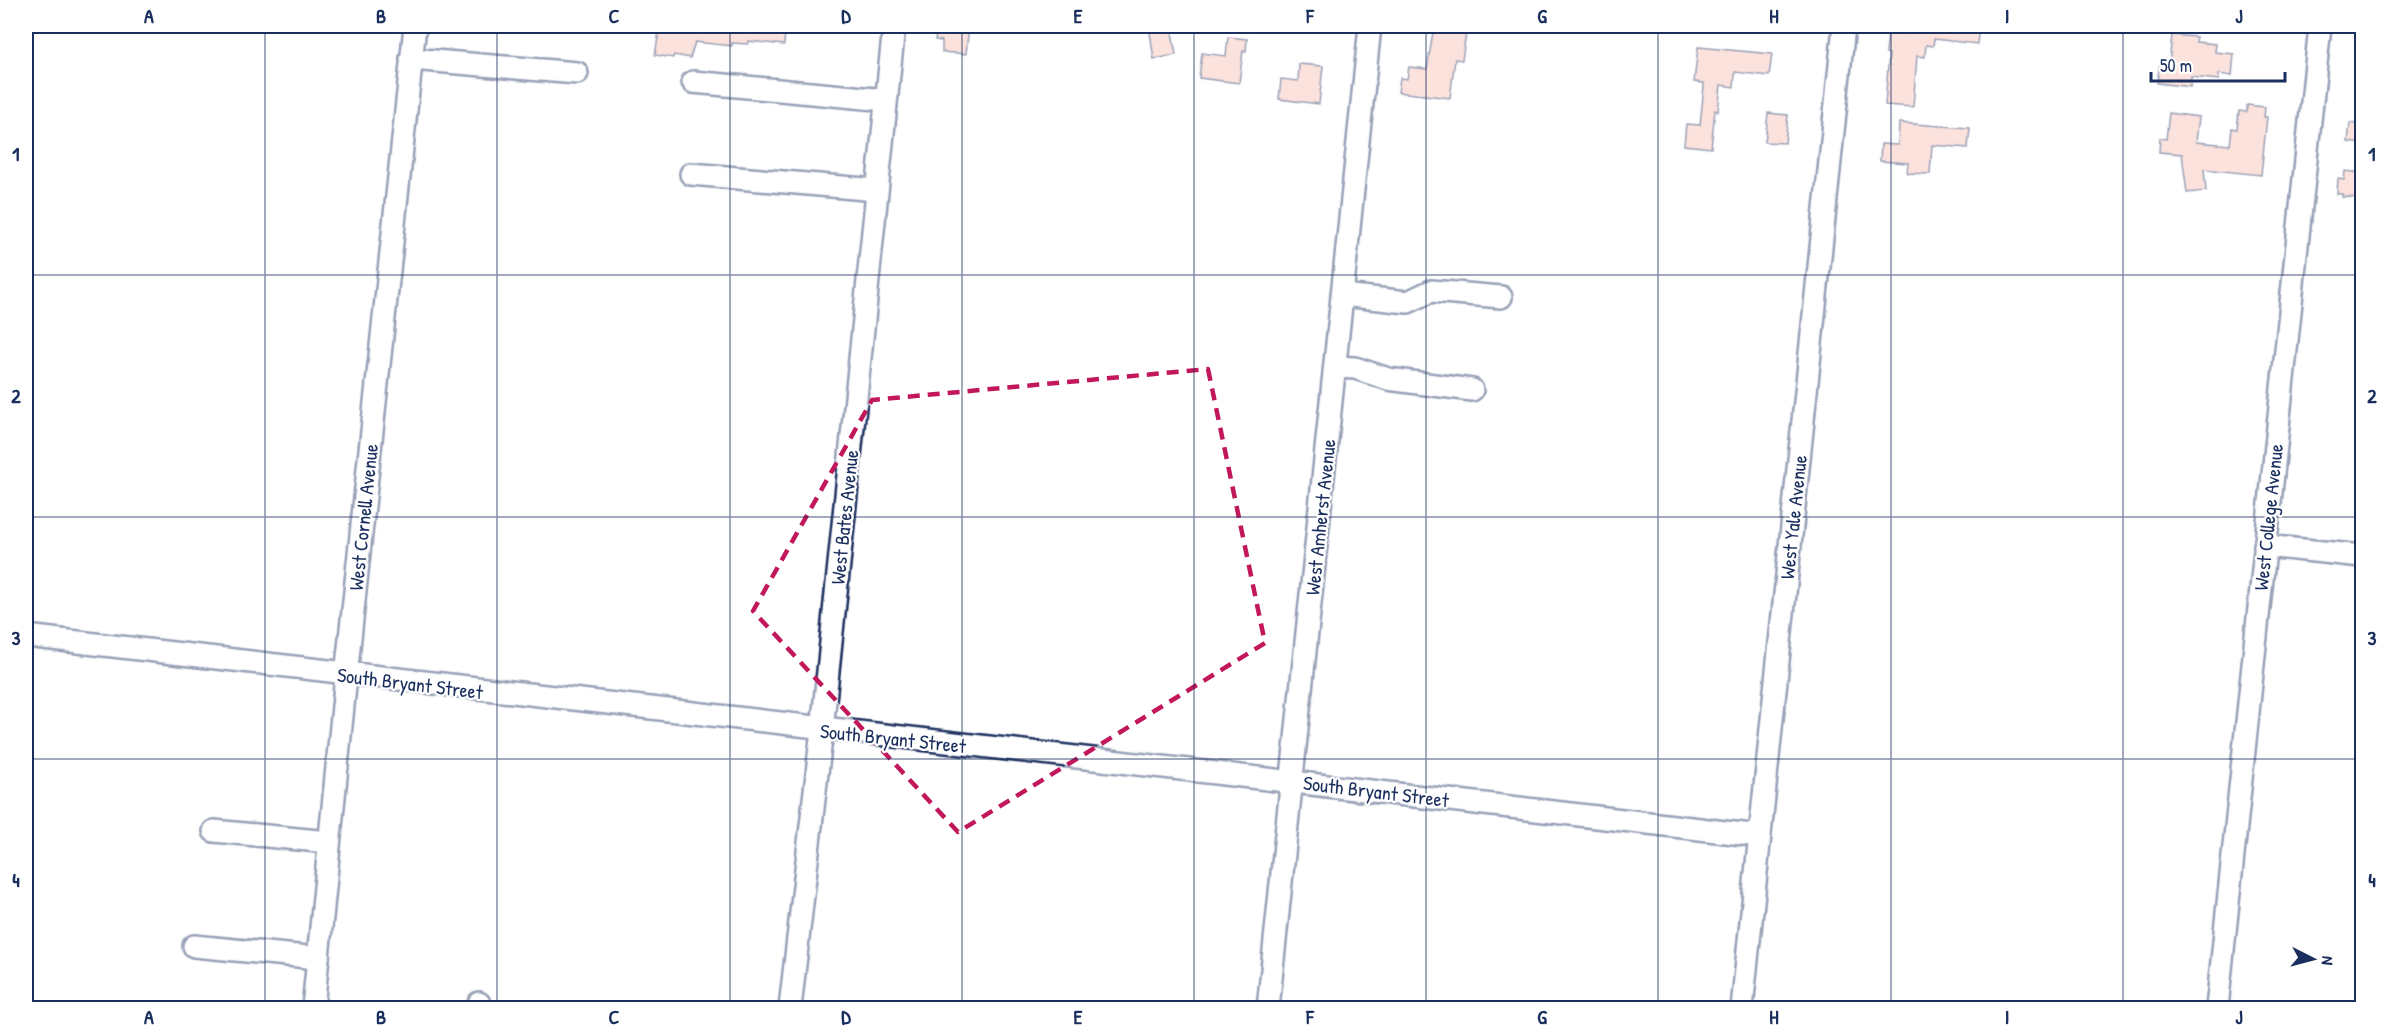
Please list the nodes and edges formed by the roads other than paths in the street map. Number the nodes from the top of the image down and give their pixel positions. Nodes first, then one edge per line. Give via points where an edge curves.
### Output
1 (415, 26) edge
2 (894, 26) edge
3 (1370, 26) edge
4 (1844, 26) edge
5 (2320, 26) edge
6 (411, 59) junction
7 (577, 73) dead end
8 (693, 82) dead end
9 (886, 100) junction
10 (691, 174) dead end
11 (877, 190) junction
12 (1342, 295) junction
13 (1500, 297) dead end
14 (1335, 367) junction
15 (1472, 390) dead end
16 (2265, 546) junction
17 (2362, 556) edge
18 (26, 636) edge
19 (346, 676) junction
20 (822, 730) junction
21 (1293, 781) junction
22 (214, 831) dead end
23 (1760, 836) junction
24 (329, 843) junction
25 (194, 946) dead end
26 (318, 958) junction
27 (313, 1008) edge
28 (790, 1008) edge
29 (1268, 1008) edge
30 (1742, 1008) edge
31 (2217, 1008) edge

1 - 6 street, West Cornell Avenue
2 - 9 street, West Bates Avenue
3 - 12 street, West Amherst Avenue
4 - 23 street, West Yale Avenue
5 - 16 street, West College Avenue
6 - 7 street
6 - 19 street, West Cornell Avenue
8 - 9 street
9 - 11 street, West Bates Avenue
10 - 11 street
11 - 20 street, West Bates Avenue
12 - 13 street via 1408,302 1431,291
12 - 14 street, West Amherst Avenue
14 - 15 street via 1355,368 1388,379
14 - 21 street, West Amherst Avenue
16 - 17 street
16 - 31 street, West College Avenue
18 - 19 street, South Bryant Street
19 - 20 street, South Bryant Street
19 - 24 street, West Cornell Avenue
20 - 21 street, South Bryant Street
20 - 28 street, West Bates Avenue
21 - 23 street, South Bryant Street
21 - 29 street, West Amherst Avenue
22 - 24 street
23 - 30 street, West Yale Avenue
24 - 26 street, West Cornell Avenue
25 - 26 street
26 - 27 street, West Cornell Avenue

